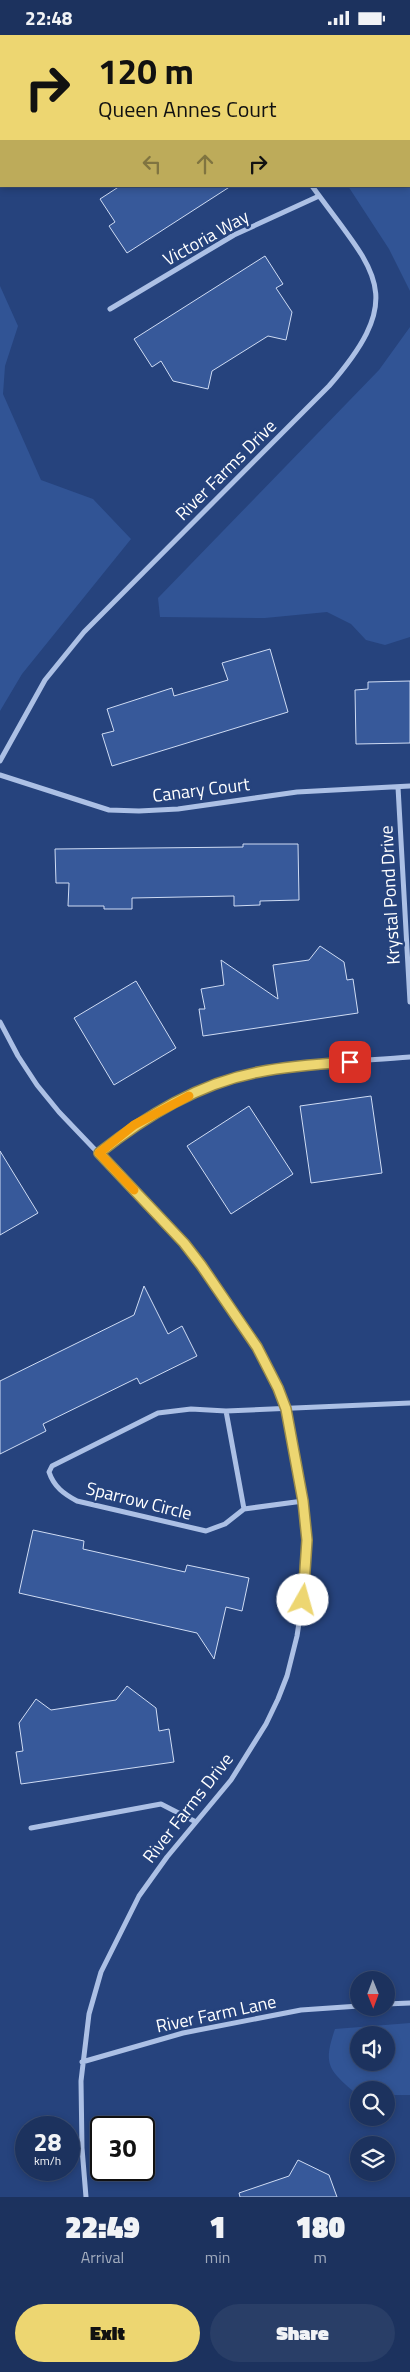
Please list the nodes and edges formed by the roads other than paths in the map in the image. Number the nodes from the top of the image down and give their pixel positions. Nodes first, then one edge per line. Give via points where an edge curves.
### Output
1 (313, 187) edge
2 (319, 196) junction
3 (110, 309) dead end
4 (0, 761) edge
5 (0, 775) edge
6 (410, 786) edge
7 (398, 787) junction
8 (410, 1002) edge
9 (0, 1022) edge
10 (410, 1057) edge
11 (99, 1153) junction
12 (410, 1403) edge
13 (286, 1409) junction
14 (226, 1411) junction
15 (303, 1501) junction
16 (244, 1509) junction
17 (196, 1822) junction
18 (31, 1828) dead end
19 (410, 2003) edge
20 (395, 2004) edge
21 (350, 2007) edge
22 (82, 2062) junction
23 (86, 2197) edge

1 - 2 street, River Farms Drive
2 - 3 street, Victoria Way via 234,235
2 - 4 street, River Farms Drive via 348,232 376,280 379,304 364,344 329,386 84,632 45,679
5 - 7 street, Canary Court via 109,810 138,811 178,809 297,792
6 - 7 street, Canary Court
7 - 8 street, Krystal Pond Drive
9 - 11 street, River Farms Drive via 37,1085
10 - 11 street via 291,1067 257,1072 216,1084 134,1125
11 - 13 street, River Farms Drive via 201,1265 257,1347
12 - 13 street
13 - 14 street, Sparrow Circle
13 - 15 street, River Farms Drive
14 - 16 street
14 - 16 street, Sparrow Circle via 191,1409 158,1413 52,1466 49,1472 62,1493 77,1501 206,1531 225,1525
15 - 16 street
15 - 17 street, River Farms Drive via 307,1540 305,1584 287,1677 266,1724 243,1762 222,1793
17 - 18 street via 161,1804
17 - 22 street, River Farms Drive via 152,1877 117,1937 93,1996
19 - 20 street
21 - 22 street, River Farm Lane via 301,2010 183,2033
22 - 23 street, River Farms Drive via 81,2121

